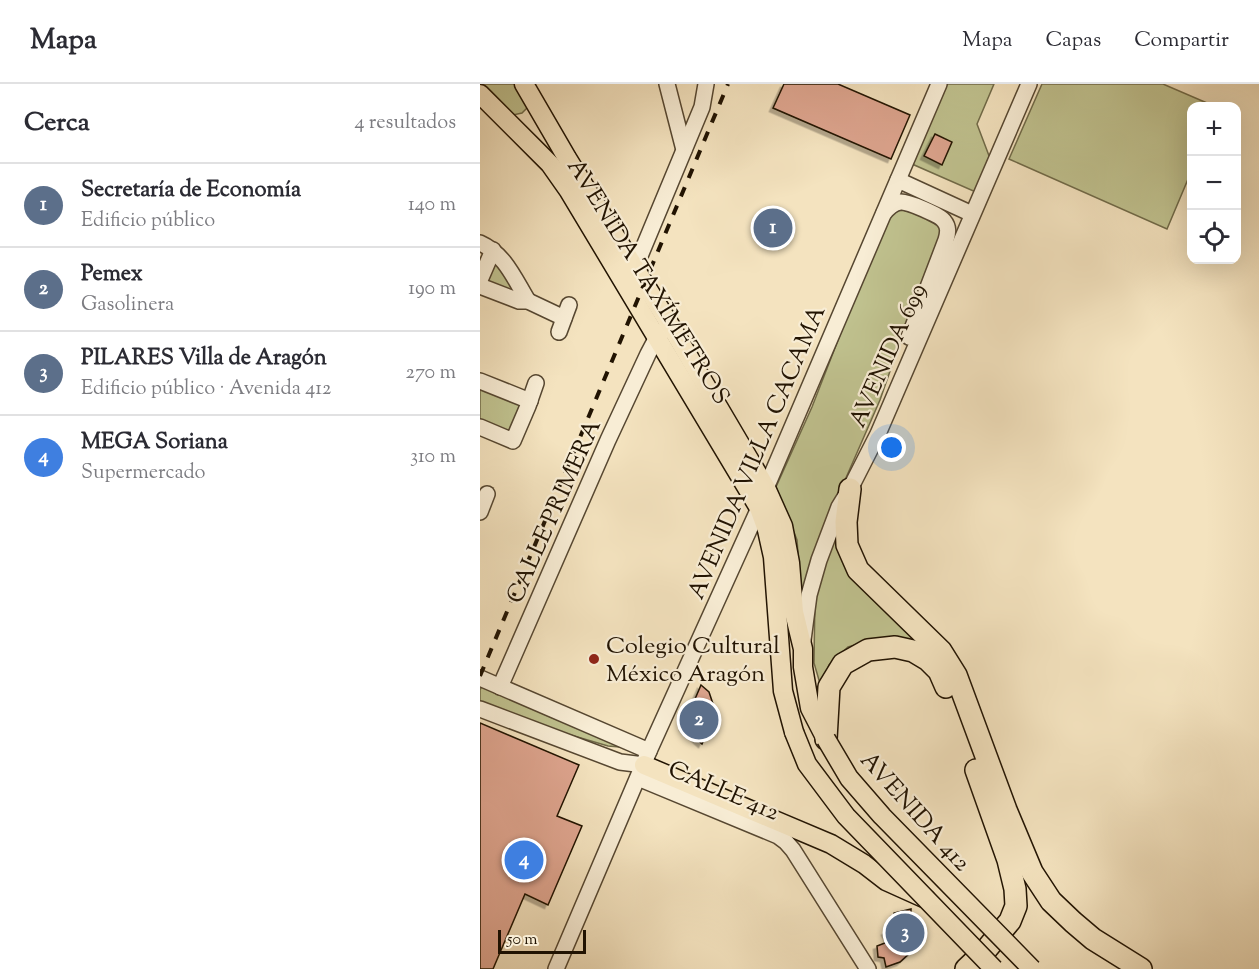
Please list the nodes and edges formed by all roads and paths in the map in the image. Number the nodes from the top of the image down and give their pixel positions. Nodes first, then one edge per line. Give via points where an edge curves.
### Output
1 (667, 84) edge
2 (706, 84) edge
3 (939, 84) edge
4 (1029, 84) edge
5 (529, 92) edge
6 (480, 94) edge
7 (502, 118) junction
8 (684, 150) junction
9 (898, 180) junction
10 (972, 214) junction
11 (880, 219) junction
12 (486, 247) edge
13 (634, 268) junction
14 (480, 280) edge
15 (480, 286) edge
16 (528, 302) junction
17 (564, 319) dead end
18 (664, 331) junction
19 (480, 381) edge
20 (536, 383) dead end
21 (892, 400) junction
22 (530, 401) junction
23 (480, 427) edge
24 (766, 488) junction
25 (850, 489) junction
26 (486, 494) dead end
27 (759, 508) junction
28 (480, 512) edge
29 (802, 649) junction
30 (480, 678) edge
31 (500, 687) junction
32 (480, 709) edge
33 (826, 739) junction
34 (644, 765) junction
35 (926, 899) junction
36 (556, 969) edge
37 (868, 969) edge
38 (966, 969) edge
39 (994, 969) edge
40 (1032, 969) edge
41 (1141, 969) edge

1 - 8 street
2 - 8 street via 702,107
3 - 9 street, AVENIDA VILLA CACAMA
4 - 10 street, AVENIDA 699
5 - 7 main road via 534,108 531,115 517,122
5 - 13 main road, AVENIDA TAXÍMETROS
6 - 7 main road, AVENIDA TAXÍMETROS
7 - 18 main road, AVENIDA TAXÍMETROS via 550,164 628,290
8 - 13 street
9 - 10 street
9 - 11 street, AVENIDA VILLA CACAMA
10 - 21 street, AVENIDA 699
11 - 21 street via 895,204 904,202 938,216 948,228 897,368
11 - 24 street, AVENIDA VILLA CACAMA
12 - 14 street
12 - 16 street via 503,259
13 - 18 main road, AVENIDA TAXÍMETROS
15 - 16 street
16 - 17 street
18 - 24 main road, AVENIDA TAXÍMETROS
18 - 27 main road, AVENIDA TAXÍMETROS
18 - 31 street, CALLE PRIMERA via 648,354 608,440
19 - 22 street
20 - 22 street
21 - 25 street, AVENIDA 699
22 - 23 street via 513,441
24 - 27 street, AVENIDA VILLA CACAMA
24 - 29 main road, AVENIDA 412 via 783,526
25 - 29 street, AVENIDA 699 via 819,560 809,595
25 - 41 highway via 847,545 858,570 941,651 956,675 1032,873 1051,901 1073,922
26 - 28 street
27 - 34 street, AVENIDA VILLA CACAMA
27 - 35 main road, bridge via 773,557 783,691 807,764 846,816
29 - 33 main road, AVENIDA 412 via 810,708
30 - 31 street
31 - 34 street
32 - 34 street via 620,762
33 - 38 highway via 829,687 843,664 868,650 896,647 913,651 939,671 1015,889 1016,906 1010,921
33 - 40 main road, AVENIDA 412, bridge via 849,778 882,816
34 - 35 main road via 831,844 886,881
34 - 36 street, AVENIDA VILLA CACAMA
34 - 37 street, CALLE 412 via 786,842
35 - 39 main road, bridge

